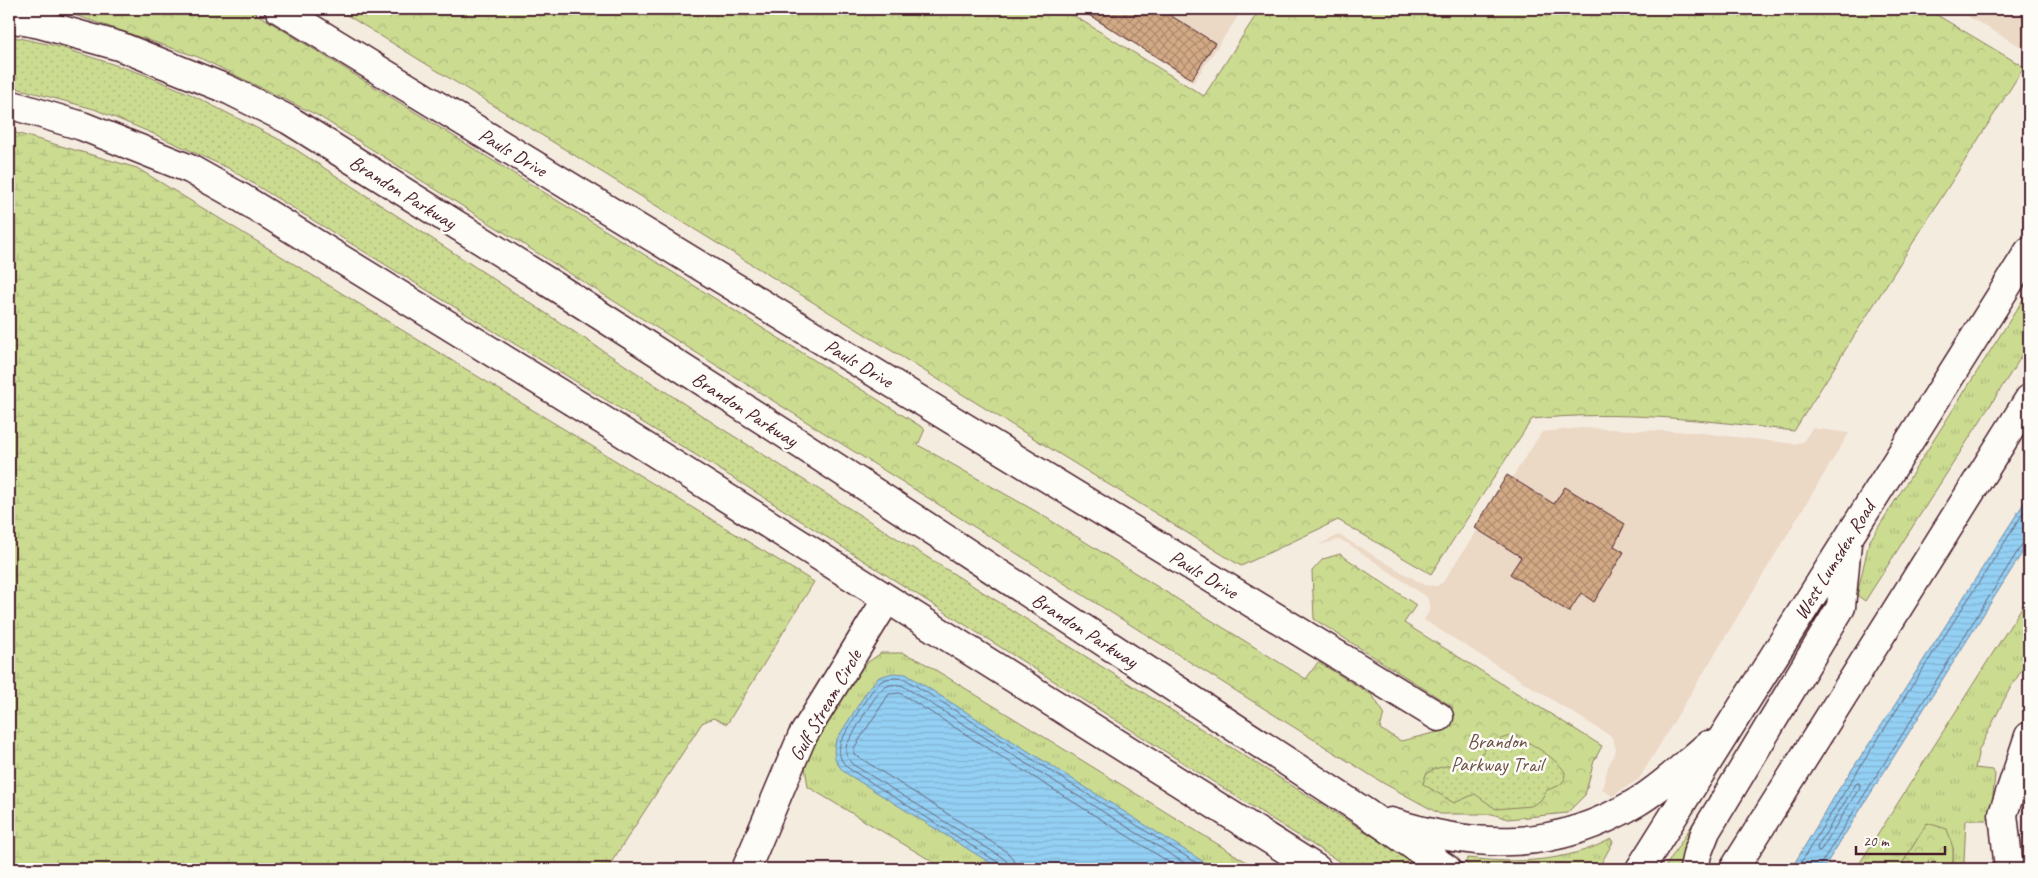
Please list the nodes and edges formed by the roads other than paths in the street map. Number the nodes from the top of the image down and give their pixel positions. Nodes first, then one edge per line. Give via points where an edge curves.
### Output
1 (279, 9) edge
2 (9, 18) edge
3 (9, 104) edge
4 (2029, 251) edge
5 (2029, 398) edge
6 (1848, 538) junction
7 (887, 599) junction
8 (1439, 717) dead end
9 (1728, 728) junction
10 (2029, 736) edge
11 (1366, 813) junction
12 (746, 869) edge
13 (1317, 869) edge
14 (1447, 869) edge
15 (1640, 869) edge
16 (1694, 869) edge
17 (1734, 869) edge
18 (2009, 869) edge

1 - 8 main road, Pauls Drive
2 - 11 main road, Brandon Parkway via 137,52 229,90 289,120 776,428
3 - 7 main road via 91,129 190,169 240,197
4 - 6 main road, West Lumsden Road
5 - 17 main road
6 - 9 main road, West Lumsden Road
6 - 16 main road via 1841,607 1706,831
7 - 12 main road, Gulf Stream Circle via 802,737
7 - 13 main road
9 - 11 main road via 1638,801 1598,822 1561,835 1529,841 1473,840 1434,834
9 - 15 main road, West Lumsden Road
10 - 18 main road via 2003,814
11 - 14 main road, Brandon Parkway

